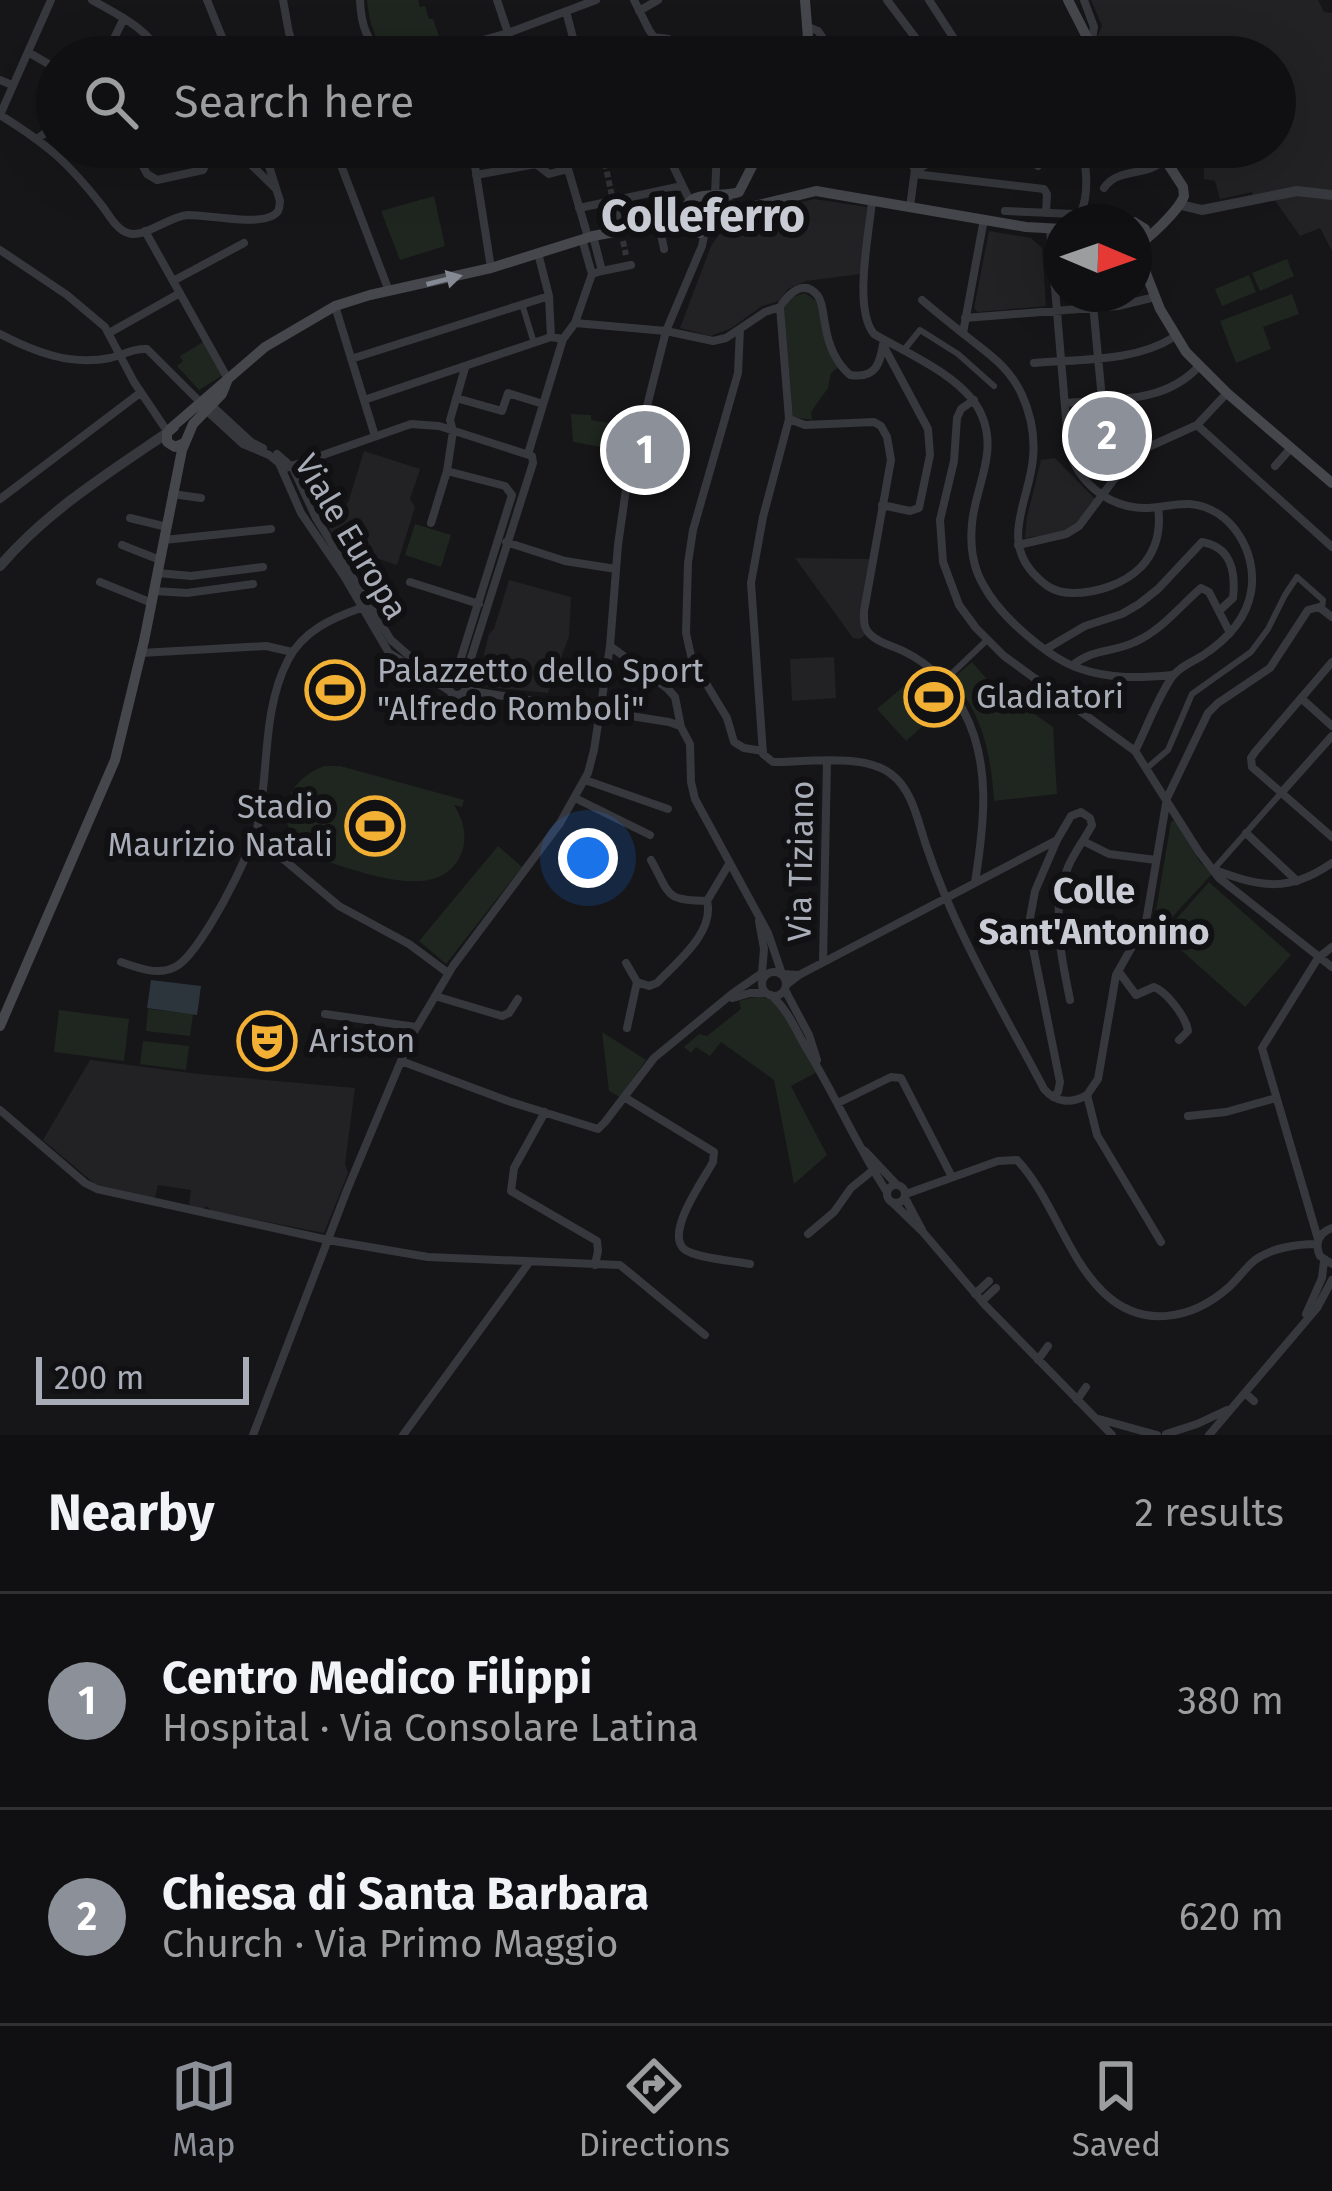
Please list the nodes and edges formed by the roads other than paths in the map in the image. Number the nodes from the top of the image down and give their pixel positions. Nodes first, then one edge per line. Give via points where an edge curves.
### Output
1 (52, 0) edge
2 (92, 0) edge
3 (207, 0) edge
4 (283, 0) edge
5 (360, 0) edge
6 (496, 0) edge
7 (596, 0) edge
8 (634, 0) edge
9 (658, 0) edge
10 (805, 0) edge
11 (887, 0) edge
12 (929, 0) edge
13 (1067, 0) edge
14 (1084, 0) edge
15 (566, 11) junction
16 (638, 11) junction
17 (124, 18) junction
18 (808, 28) junction
19 (508, 33) junction
20 (115, 36) edge
21 (148, 36) edge
22 (222, 36) edge
23 (290, 36) edge
24 (367, 36) edge
25 (500, 36) edge
26 (509, 36) edge
27 (573, 36) edge
28 (652, 36) edge
29 (807, 36) edge
30 (821, 36) edge
31 (914, 36) edge
32 (952, 36) edge
33 (1086, 36) edge
34 (1094, 36) edge
35 (28, 52) junction
36 (36, 57) edge
37 (0, 80) edge
38 (12, 85) junction
39 (0, 115) edge
40 (36, 137) edge
41 (72, 168) edge
42 (145, 168) edge
43 (204, 168) edge
44 (254, 168) edge
45 (270, 168) edge
46 (342, 168) edge
47 (476, 168) edge
48 (513, 168) edge
49 (541, 168) edge
50 (674, 168) edge
51 (718, 168) edge
52 (751, 168) edge
53 (913, 168) edge
54 (921, 168) edge
55 (1085, 168) edge
56 (1151, 168) edge
57 (1171, 168) edge
58 (568, 169) joint
59 (501, 170) joint
60 (915, 172) junction
61 (476, 175) junction
62 (682, 186) junction
63 (1104, 188) dead end
64 (277, 190) junction
65 (1332, 195) edge
66 (720, 197) junction
67 (613, 198) junction
68 (690, 200) junction
69 (872, 201) junction
70 (1046, 204) edge
71 (1084, 204) edge
72 (910, 207) junction
73 (579, 208) junction
74 (741, 209) junction
75 (1178, 209) junction
76 (1005, 211) dead end
77 (1044, 213) edge
78 (727, 216) junction
79 (1152, 217) edge
80 (684, 219) junction
81 (984, 219) junction
82 (659, 224) junction
83 (1044, 227) edge
84 (146, 231) junction
85 (705, 231) junction
86 (1152, 232) edge
87 (622, 236) junction
88 (588, 238) junction
89 (244, 243) dead end
90 (664, 249) dead end
91 (0, 250) edge
92 (538, 253) junction
93 (626, 255) dead end
94 (491, 268) junction
95 (597, 273) junction
96 (173, 281) junction
97 (1152, 290) edge
98 (389, 292) junction
99 (180, 293) junction
100 (549, 296) junction
101 (1155, 297) junction
102 (1152, 298) edge
103 (922, 300) dead end
104 (522, 304) junction
105 (335, 306) junction
106 (780, 307) junction
107 (1045, 312) edge
108 (1058, 312) edge
109 (1093, 312) edge
110 (965, 318) junction
111 (575, 323) junction
112 (740, 329) junction
113 (666, 331) junction
114 (109, 333) junction
115 (963, 333) junction
116 (0, 334) edge
117 (1174, 337) junction
118 (551, 338) junction
119 (563, 338) junction
120 (884, 342) junction
121 (534, 343) junction
122 (903, 351) junction
123 (120, 355) junction
124 (1098, 357) junction
125 (351, 359) junction
126 (1061, 361) junction
127 (1034, 363) dead end
128 (466, 366) junction
129 (1199, 366) junction
130 (228, 379) junction
131 (994, 386) dead end
132 (140, 393) junction
133 (1227, 393) junction
134 (456, 398) junction
135 (1115, 398) junction
136 (1102, 399) junction
137 (364, 400) junction
138 (974, 400) junction
139 (1065, 403) junction
140 (206, 404) junction
141 (543, 404) junction
142 (789, 419) junction
143 (1198, 425) junction
144 (453, 431) junction
145 (168, 437) junction
146 (376, 437) junction
147 (185, 441) junction
148 (1291, 448) junction
149 (1133, 454) junction
150 (530, 456) junction
151 (1276, 466) dead end
152 (287, 467) junction
153 (447, 471) junction
154 (176, 475) junction
155 (1332, 483) edge
156 (172, 494) junction
157 (1104, 496) junction
158 (201, 498) dead end
159 (0, 499) edge
160 (882, 506) junction
161 (1158, 507) junction
162 (130, 518) dead end
163 (431, 523) dead end
164 (271, 529) dead end
165 (166, 534) junction
166 (504, 542) junction
167 (1018, 544) junction
168 (122, 545) dead end
169 (1332, 547) edge
170 (0, 565) edge
171 (159, 567) junction
172 (263, 567) dead end
173 (616, 569) junction
174 (100, 582) dead end
175 (410, 582) dead end
176 (253, 584) dead end
177 (153, 597) junction
178 (479, 604) junction
179 (362, 608) junction
180 (1322, 608) junction
181 (1219, 611) junction
182 (1332, 616) edge
183 (1230, 633) junction
184 (987, 640) junction
185 (610, 646) junction
186 (1046, 649) junction
187 (292, 652) junction
188 (141, 653) junction
189 (1332, 662) edge
190 (1072, 666) junction
191 (1173, 674) junction
192 (459, 682) junction
193 (943, 682) junction
194 (450, 691) junction
195 (1301, 698) junction
196 (601, 711) junction
197 (1332, 726) edge
198 (681, 727) junction
199 (1332, 736) edge
200 (763, 751) junction
201 (1135, 751) junction
202 (827, 761) junction
203 (1147, 768) junction
204 (585, 780) junction
205 (1282, 792) junction
206 (575, 798) junction
207 (1167, 798) junction
208 (668, 808) dead end
209 (1246, 833) junction
210 (650, 835) dead end
211 (1332, 837) edge
212 (1058, 841) junction
213 (1083, 841) junction
214 (276, 853) dead end
215 (651, 860) dead end
216 (1156, 860) junction
217 (729, 862) junction
218 (1332, 862) edge
219 (1213, 870) junction
220 (1297, 881) junction
221 (975, 882) junction
222 (947, 900) junction
223 (707, 902) junction
224 (759, 920) junction
225 (1332, 947) edge
226 (1318, 958) junction
227 (121, 962) dead end
228 (824, 962) junction
229 (626, 963) dead end
230 (1332, 968) edge
231 (1118, 971) junction
232 (448, 973) junction
233 (764, 974) junction
234 (782, 974) junction
235 (799, 975) junction
236 (637, 982) junction
237 (785, 988) junction
238 (769, 994) junction
239 (435, 996) junction
240 (518, 999) dead end
241 (1070, 1000) dead end
242 (726, 1001) junction
243 (325, 1013) dead end
244 (0, 1026) edge
245 (416, 1027) junction
246 (627, 1028) dead end
247 (1179, 1040) dead end
248 (401, 1060) junction
249 (819, 1067) junction
250 (1087, 1095) junction
251 (624, 1096) junction
252 (1053, 1097) junction
253 (1276, 1098) junction
254 (838, 1103) junction
255 (0, 1110) edge
256 (545, 1112) junction
257 (1188, 1115) dead end
258 (860, 1146) junction
259 (872, 1171) junction
260 (952, 1177) junction
261 (896, 1184) junction
262 (887, 1192) junction
263 (905, 1196) junction
264 (893, 1203) junction
265 (1310, 1209) junction
266 (1331, 1228) edge
267 (922, 1231) junction
268 (808, 1234) dead end
269 (328, 1240) junction
270 (1161, 1242) dead end
271 (1318, 1242) junction
272 (529, 1263) junction
273 (1328, 1263) edge
274 (750, 1264) dead end
275 (595, 1265) junction
276 (1332, 1280) edge
277 (992, 1284) dead end
278 (978, 1297) junction
279 (1018, 1316) dead end
280 (1304, 1320) junction
281 (1005, 1326) junction
282 (706, 1335) dead end
283 (1048, 1346) dead end
284 (1038, 1360) junction
285 (1086, 1387) dead end
286 (1245, 1393) junction
287 (1076, 1400) junction
288 (1254, 1401) dead end
289 (1234, 1407) junction
290 (1092, 1417) junction
291 (1168, 1434) edge
292 (253, 1435) edge
293 (404, 1435) edge
294 (1112, 1435) edge
295 (1157, 1435) edge
296 (1209, 1435) edge

1 - 35 street
2 - 17 street
3 - 22 street
4 - 23 street
5 - 24 street
6 - 19 street
7 - 15 street
8 - 16 street
9 - 16 street
10 - 18 main road
11 - 31 street
12 - 32 street
13 - 33 main road
14 - 34 street
15 - 19 street
15 - 27 street
16 - 28 street
17 - 20 street
17 - 21 street
18 - 29 main road
18 - 30 street
19 - 25 street
19 - 26 street
35 - 36 street
35 - 38 street
37 - 38 street
38 - 39 street
39 - 40 street
41 - 84 street via 119,227
42 - 43 street via 157,180
44 - 64 street
45 - 64 street
46 - 98 street
47 - 61 street
48 - 59 street
49 - 58 street
50 - 62 street
51 - 66 street
52 - 66 main road via 739,191
53 - 60 street
54 - 60 street
55 - 71 street
56 - 63 street
57 - 75 main road via 1184,189
58 - 73 street
59 - 61 street
60 - 70 street via 1041,188
60 - 72 street
61 - 94 street
62 - 67 street
62 - 68 street
64 - 84 street via 280,207 270,217 183,216
65 - 75 street via 1297,190
66 - 68 main road
66 - 74 street
66 - 78 main road
67 - 73 street
67 - 87 street
68 - 80 main road
69 - 72 main road
69 - 74 main road via 816,191
69 - 120 street via 865,314
72 - 81 main road
73 - 88 street
74 - 78 main road
75 - 79 main road
75 - 86 main road
76 - 77 street
78 - 85 main road
80 - 82 main road
80 - 85 main road via 694,232
81 - 83 main road
81 - 110 street
82 - 87 main road
82 - 90 street
84 - 96 street
85 - 113 street
87 - 88 main road
88 - 92 main road
88 - 95 street
89 - 96 street
91 - 114 street
92 - 94 main road
92 - 100 street
93 - 95 street via 633,267
98 -> 94 main road
95 - 111 street
96 - 99 street
97 - 101 main road
98 - 105 main road
99 - 114 street
99 - 130 street
100 - 104 street
100 - 118 street
101 - 102 street
101 - 117 main road
103 - 115 street
104 - 121 street
104 - 125 street
105 - 125 street
105 - 130 main road via 273,341
106 - 112 street
106 - 120 street via 794,290 814,292 831,350 850,375 876,370
106 - 142 street
107 - 110 street
108 - 126 street
109 - 124 street
110 - 115 street
111 - 113 street
111 - 119 street
112 - 113 street via 709,341
112 - 200 street via 740,368 692,535 686,633 734,742
113 - 173 street
114 - 123 street
115 - 167 street via 1005,368 1029,416 1033,464
116 - 123 street via 55,357
117 - 124 street
117 - 129 main road
118 - 119 street
118 - 121 street
119 - 141 street
120 - 122 street
120 - 160 street via 926,423 930,451 918,510
121 - 128 street
122 - 131 street via 920,330
122 - 138 street
123 - 132 street
123 - 140 street, Viale Europa via 149,351
124 - 126 street
124 - 136 street
125 - 137 street
126 - 127 street
126 - 139 street
128 - 134 street
128 - 137 street
129 - 133 main road
129 - 135 street via 1172,389
130 - 140 main road
132 - 145 street
132 - 159 street
133 - 143 street
133 - 148 main road
134 - 141 street via 502,411 508,393
134 - 144 street
135 - 136 street
135 - 149 street via 1120,450
136 - 139 street
137 - 146 street
138 - 184 street via 957,418 940,535 954,595
138 - 186 street via 988,444 972,524 977,570 995,603
139 - 157 street via 1070,456
140 - 145 main road
140 - 147 main road
140 - 152 street, Viale Europa via 239,441
141 - 150 street
142 - 160 street via 880,426 891,457
142 - 200 street via 751,578
143 - 149 street
143 - 169 street
144 - 146 street via 411,424
144 - 150 street
144 - 153 street
145 - 147 main road via 176,427
145 - 154 main road
145 - 170 street via 52,514
146 - 152 street
147 - 154 main road
148 - 151 street
148 - 155 main road
149 - 157 street
150 - 166 street
152 - 179 street, Viale Europa via 298,507
152 - 192 street, Viale Europa via 392,640
153 - 163 street
153 - 166 street via 511,491
154 - 156 main road
156 - 158 street
156 - 165 main road
157 - 161 street
157 - 167 street via 1066,534
160 - 193 street via 866,629
161 - 167 street via 1148,558 1100,589 1049,588
161 - 183 street via 1205,508 1243,542 1251,591
162 - 165 street
164 - 165 street
165 - 171 main road
166 - 173 street
166 - 178 street
166 - 192 street
168 - 171 street
171 - 172 street via 195,575
171 - 177 main road
173 - 185 street
174 - 177 street
175 - 178 street
176 - 177 street
177 - 188 main road
178 - 192 street
179 - 187 street via 322,624
179 - 194 street, Viale Europa via 394,657
180 - 182 street
180 - 203 street via 1298,577 1251,652 1192,694 1168,750
180 - 207 street via 1306,612 1268,670 1210,710
181 - 183 street
181 - 186 street via 1234,595 1234,572 1225,553 1200,542 1139,604
181 - 190 street via 1199,589 1152,633
183 - 191 street
184 - 193 street
184 - 201 street
185 - 196 street
185 - 198 street via 672,693
186 - 190 street
187 - 188 street via 266,646
187 - 227 street via 274,702 256,830 211,923 175,967
188 - 244 main road via 113,766
189 - 195 street
190 - 191 street via 1116,676
191 - 201 street
192 - 194 street
192 - 194 street via 456,695
192 - 196 street, Viale Europa
193 - 221 street via 979,756
195 - 197 street
195 - 205 street via 1251,758
196 - 198 street, Viale Europa
196 - 204 street
198 - 217 street via 694,795
199 - 205 street
200 - 202 street via 773,763
201 - 203 street
202 - 222 street via 874,766 899,781
202 - 228 street, Via Tiziano
203 - 207 street
204 - 206 street
204 - 208 street
205 - 209 street
205 - 211 street
206 - 210 street
206 - 232 street
207 - 216 street
207 - 219 street
209 - 219 street
209 - 220 street
212 - 213 street via 1081,812 1091,828
212 - 221 street
212 - 252 street via 1030,924 1060,1082
213 - 216 street via 1109,854
213 - 241 street via 1057,918
214 - 232 street via 339,906
215 - 223 street via 673,897
216 - 231 street via 1144,928
217 - 223 street
217 - 224 street
218 - 220 street
219 - 220 street via 1262,885
219 - 226 street
221 - 222 street
222 - 228 street
222 - 252 street
223 - 236 street via 709,919 698,937 657,983
224 - 233 street
224 - 234 street
225 - 226 street
226 - 230 street
226 - 253 street via 1263,1046
228 - 235 street
229 - 236 street
231 - 247 street via 1135,994 1160,989 1188,1026
231 - 250 street via 1098,1079
232 - 239 street
233 - 234 street
233 - 238 street
233 - 242 street
234 - 235 street
234 - 237 street
235 - 237 street
236 - 246 street
237 - 238 street
237 - 249 street
238 - 242 street
238 - 249 street
239 - 240 street via 501,1016
239 - 245 street
242 - 251 street via 650,1061
243 - 245 street
245 - 248 street
248 - 256 street
248 - 269 street
249 - 254 street
250 - 252 street
250 - 270 street via 1096,1135
251 - 256 street via 598,1129
251 - 274 street via 715,1154 680,1224 682,1246
253 - 257 street
253 - 265 street
254 - 258 street
254 - 260 street via 899,1077
255 - 269 street via 102,1191
256 - 275 street via 514,1168 511,1192 596,1241
258 - 259 street
258 - 261 street
259 - 262 street
259 - 268 street
260 - 263 street
260 - 271 street via 1019,1161 1095,1282 1141,1316 1195,1310 1261,1256
261 - 262 street
261 - 263 street
262 - 264 street
263 - 264 street
263 - 267 street
264 - 267 street
265 - 266 street
265 - 271 street
266 - 271 street
267 - 278 street
269 - 272 street
269 - 292 street
271 - 273 street
272 - 275 street
272 - 293 street
273 - 280 street
275 - 282 street via 627,1269
276 - 280 street
277 - 278 street
278 - 281 street
279 - 281 street
280 - 286 street
281 - 284 street
283 - 284 street
284 - 287 street
285 - 287 street
286 - 288 street
286 - 289 street
287 - 290 street
289 - 291 street
289 - 296 street
290 - 294 street
290 - 295 street
291 - 295 street

